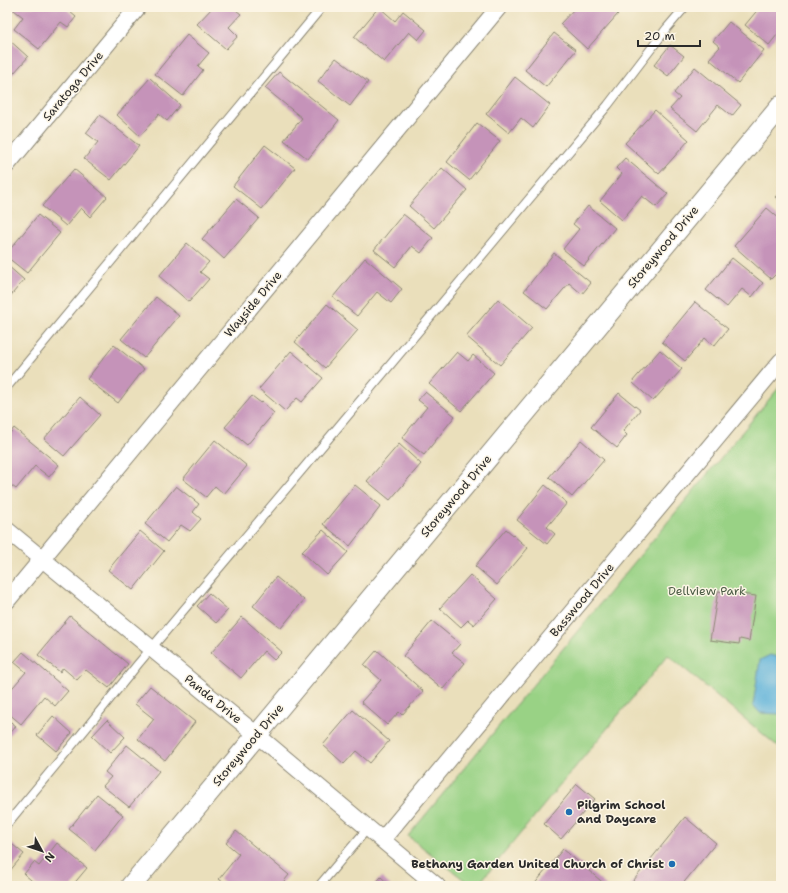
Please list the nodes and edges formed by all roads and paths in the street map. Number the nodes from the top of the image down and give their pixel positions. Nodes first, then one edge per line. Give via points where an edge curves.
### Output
1 (138, 7) edge
2 (322, 7) edge
3 (499, 7) edge
4 (686, 7) edge
5 (781, 106) edge
6 (7, 165) edge
7 (781, 361) edge
8 (7, 387) edge
9 (7, 530) edge
10 (42, 558) junction
11 (7, 601) edge
12 (151, 648) junction
13 (257, 735) junction
14 (7, 824) edge
15 (368, 828) junction
16 (382, 840) junction
17 (131, 886) edge
18 (319, 886) edge
19 (437, 886) edge

1 - 6 street, Saratoga Drive
2 - 8 lane
3 - 10 street, Wayside Drive
4 - 12 lane via 608,104
5 - 13 street, Storeywood Drive
7 - 16 street, Basswood Drive
9 - 10 street, Panda Drive
10 - 11 street, Wayside Drive
10 - 12 street, Panda Drive
12 - 13 street, Panda Drive
12 - 14 lane
13 - 15 street, Panda Drive
13 - 17 street, Storeywood Drive
15 - 16 street, Panda Drive
15 - 18 lane
16 - 19 street, Panda Drive

